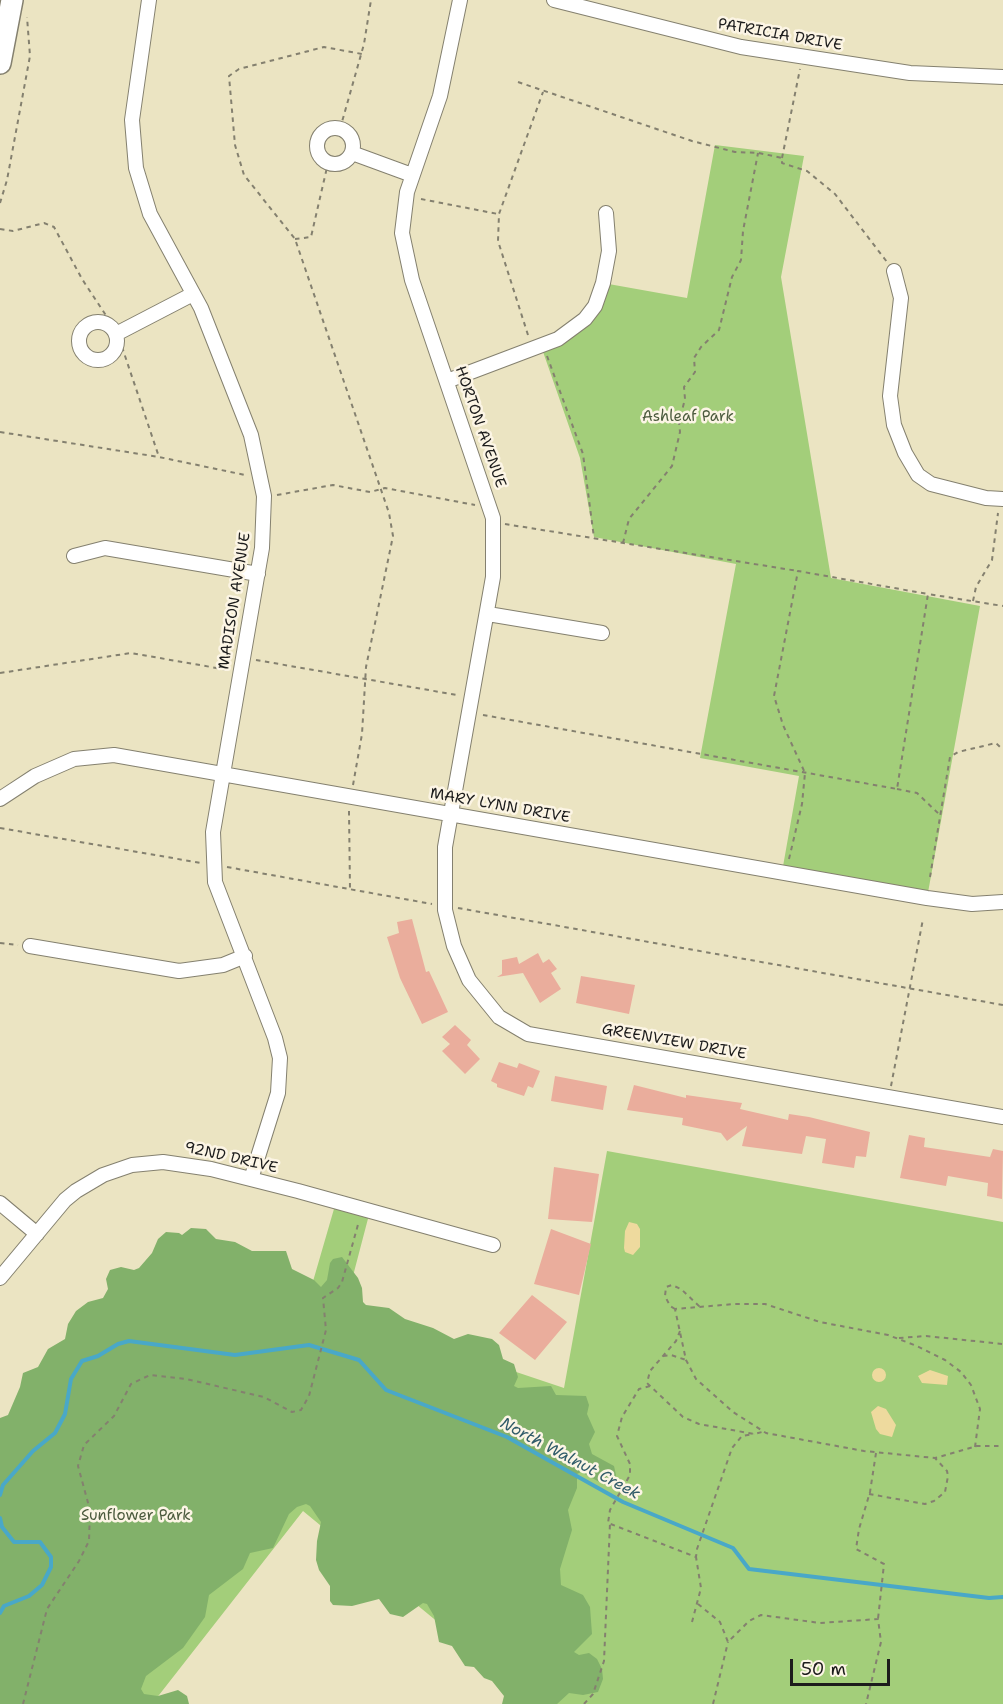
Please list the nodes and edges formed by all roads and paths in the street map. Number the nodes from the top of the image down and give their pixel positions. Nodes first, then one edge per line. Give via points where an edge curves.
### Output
1 (12, 0) edge
2 (148, 0) edge
3 (371, 0) edge
4 (460, 0) edge
5 (555, 0) edge
6 (30, 30) dead end
7 (362, 54) junction
8 (802, 57) junction
9 (0, 63) edge
10 (1003, 77) edge
11 (518, 82) dead end
12 (543, 92) junction
13 (340, 129) junction
14 (352, 153) junction
15 (759, 153) junction
16 (782, 158) junction
17 (328, 163) junction
18 (412, 176) junction
19 (406, 196) junction
20 (0, 203) edge
21 (606, 213) dead end
22 (499, 214) junction
23 (0, 229) edge
24 (295, 239) junction
25 (894, 271) joint
26 (193, 294) junction
27 (117, 334) junction
28 (537, 347) junction
29 (447, 381) junction
30 (0, 432) edge
31 (159, 457) junction
32 (254, 477) dead end
33 (380, 489) junction
34 (264, 498) junction
35 (1002, 499) edge
36 (492, 515) junction
37 (594, 538) junction
38 (623, 543) junction
39 (74, 556) dead end
40 (798, 572) junction
41 (258, 574) junction
42 (928, 594) junction
43 (973, 601) junction
44 (1003, 606) edge
45 (488, 614) junction
46 (602, 633) dead end
47 (243, 657) junction
48 (0, 673) edge
49 (365, 679) junction
50 (461, 695) dead end
51 (470, 713) junction
52 (1003, 750) edge
53 (222, 773) junction
54 (805, 773) junction
55 (897, 789) junction
56 (351, 796) junction
57 (0, 799) edge
58 (451, 814) junction
59 (941, 816) junction
60 (0, 828) edge
61 (216, 865) junction
62 (444, 873) joint
63 (787, 873) junction
64 (930, 877) dead end
65 (350, 889) junction
66 (1003, 902) edge
67 (445, 906) junction
68 (923, 919) dead end
69 (0, 943) edge
70 (30, 946) joint
71 (245, 956) junction
72 (911, 988) junction
73 (1003, 1005) edge
74 (889, 1097) junction
75 (1003, 1117) edge
76 (251, 1179) junction
77 (0, 1203) edge
78 (359, 1221) dead end
79 (37, 1234) junction
80 (493, 1245) dead end
81 (0, 1278) edge
82 (700, 1307) junction
83 (675, 1309) junction
84 (680, 1330) junction
85 (899, 1338) junction
86 (1003, 1344) edge
87 (661, 1356) junction
88 (686, 1360) junction
89 (650, 1386) junction
90 (764, 1432) junction
91 (754, 1434) junction
92 (975, 1446) junction
93 (1003, 1446) edge
94 (876, 1453) junction
95 (935, 1458) junction
96 (869, 1494) junction
97 (610, 1523) junction
98 (696, 1557) junction
99 (698, 1604) junction
100 (878, 1619) junction
101 (692, 1622) dead end
102 (728, 1642) junction
103 (23, 1704) edge
104 (584, 1704) edge
105 (713, 1704) edge
106 (866, 1704) edge

1 - 9 main road
2 - 26 street, MADISON AVENUE via 132,120 136,168 150,214
3 - 7 path
4 - 18 street, HORTON AVENUE via 440,96
5 - 8 street, PATRICIA DRIVE via 741,47
6 - 20 path via 30,56
7 - 13 path
7 - 24 path via 324,47 239,69 229,76 235,145 244,175
8 - 10 street, PATRICIA DRIVE via 910,73
8 - 16 path
11 - 12 path
12 - 15 path via 692,141 735,152
12 - 22 path
13 - 14 street via 352,140
13 - 17 street via 329,129 320,135 320,156
14 - 17 street via 341,163
14 - 18 street
15 - 16 path
15 - 38 path via 742,231 741,260 732,277 719,330 694,358 695,372 684,387 672,466 629,519
16 - 25 path via 782,163 807,171 835,194
17 - 24 path via 311,237
18 - 19 street, HORTON AVENUE
19 - 22 path
19 - 29 street, HORTON AVENUE via 404,249
21 - 28 street via 609,251 595,306 573,331
22 - 28 path via 498,241 531,343
23 - 27 path via 13,231 44,222 54,227
24 - 33 path
25 - 35 street via 901,298 890,396 894,425 904,453 918,475 930,484
26 - 27 street
26 - 34 street, MADISON AVENUE via 251,435
27 - 31 path
28 - 29 street
28 - 37 path via 545,352 583,454
29 - 36 street, HORTON AVENUE
30 - 31 path
31 - 32 path
33 - 34 path via 370,492 333,484
33 - 36 path via 480,507
33 - 49 path via 393,536
34 - 41 street, MADISON AVENUE
35 - 43 path via 992,560 976,587
36 - 37 path via 506,524
36 - 45 street, HORTON AVENUE via 493,577
37 - 38 path
38 - 40 path
39 - 41 street via 105,548
40 - 42 path
40 - 54 path via 774,696
41 - 47 street, MADISON AVENUE
42 - 43 path
42 - 55 path
43 - 44 path
45 - 46 street
45 - 51 street, HORTON AVENUE
47 - 48 path via 231,655 229,671 131,653
47 - 49 path
47 - 53 street, MADISON AVENUE
49 - 50 path
49 - 56 path via 362,734
51 - 54 path
51 - 58 street, HORTON AVENUE
52 - 59 path via 996,743 950,757
53 - 56 street, MARY LYNN DRIVE
53 - 57 street, MARY LYNN DRIVE via 101,755 74,759 35,776
53 - 61 street, MADISON AVENUE via 213,832
54 - 55 path
54 - 63 path
55 - 59 path via 917,793
56 - 58 street, MARY LYNN DRIVE
56 - 65 path
58 - 62 street, HORTON AVENUE
58 - 63 street, MARY LYNN DRIVE
59 - 64 path
60 - 61 path
61 - 65 path
61 - 71 street, MADISON AVENUE via 215,882
62 - 67 street, GREENVIEW DRIVE
63 - 66 street, MARY LYNN DRIVE via 972,904
65 - 67 path
67 - 72 path
67 - 74 street, GREENVIEW DRIVE via 454,946 469,980 499,1017 528,1034
68 - 72 path
69 - 70 path
70 - 71 street via 179,970 213,967
71 - 76 street, MADISON AVENUE via 280,1058 278,1093
72 - 73 path
72 - 74 path
74 - 75 street, GREENVIEW DRIVE
76 - 79 street, 92ND DRIVE via 178,1162 132,1165 103,1175 76,1191
76 - 80 street, 92ND DRIVE
77 - 79 street
78 - 103 path via 342,1282 323,1298 325,1335 306,1404 297,1412 285,1410 264,1397 150,1375 131,1384 114,1416 81,1451 78,1466 91,1520 88,1541 47,1609
79 - 81 street, 92ND DRIVE
82 - 83 path
82 - 83 path via 672,1285 666,1287 665,1296
82 - 85 path via 765,1304 820,1322
83 - 84 path
84 - 87 path via 676,1341
84 - 88 path
85 - 86 path via 926,1336
85 - 92 path via 945,1360 971,1385 980,1409
87 - 88 path
87 - 89 path via 650,1371
88 - 90 path via 704,1388
89 - 91 path via 683,1417 699,1424
89 - 97 path via 639,1389 622,1417 617,1436 630,1464 630,1475 610,1510
90 - 91 path
90 - 94 path
91 - 98 path via 742,1436 732,1448
92 - 93 path
92 - 95 path
94 - 95 path
94 - 96 path
95 - 96 path via 948,1476 945,1492 934,1501 925,1504
96 - 100 path via 856,1549 884,1564
97 - 98 path
97 - 104 path via 604,1661 593,1694
98 - 99 path via 701,1588
99 - 101 path
99 - 102 path via 720,1622
100 - 102 path via 820,1623 761,1615
100 - 106 path via 881,1642
102 - 105 path

